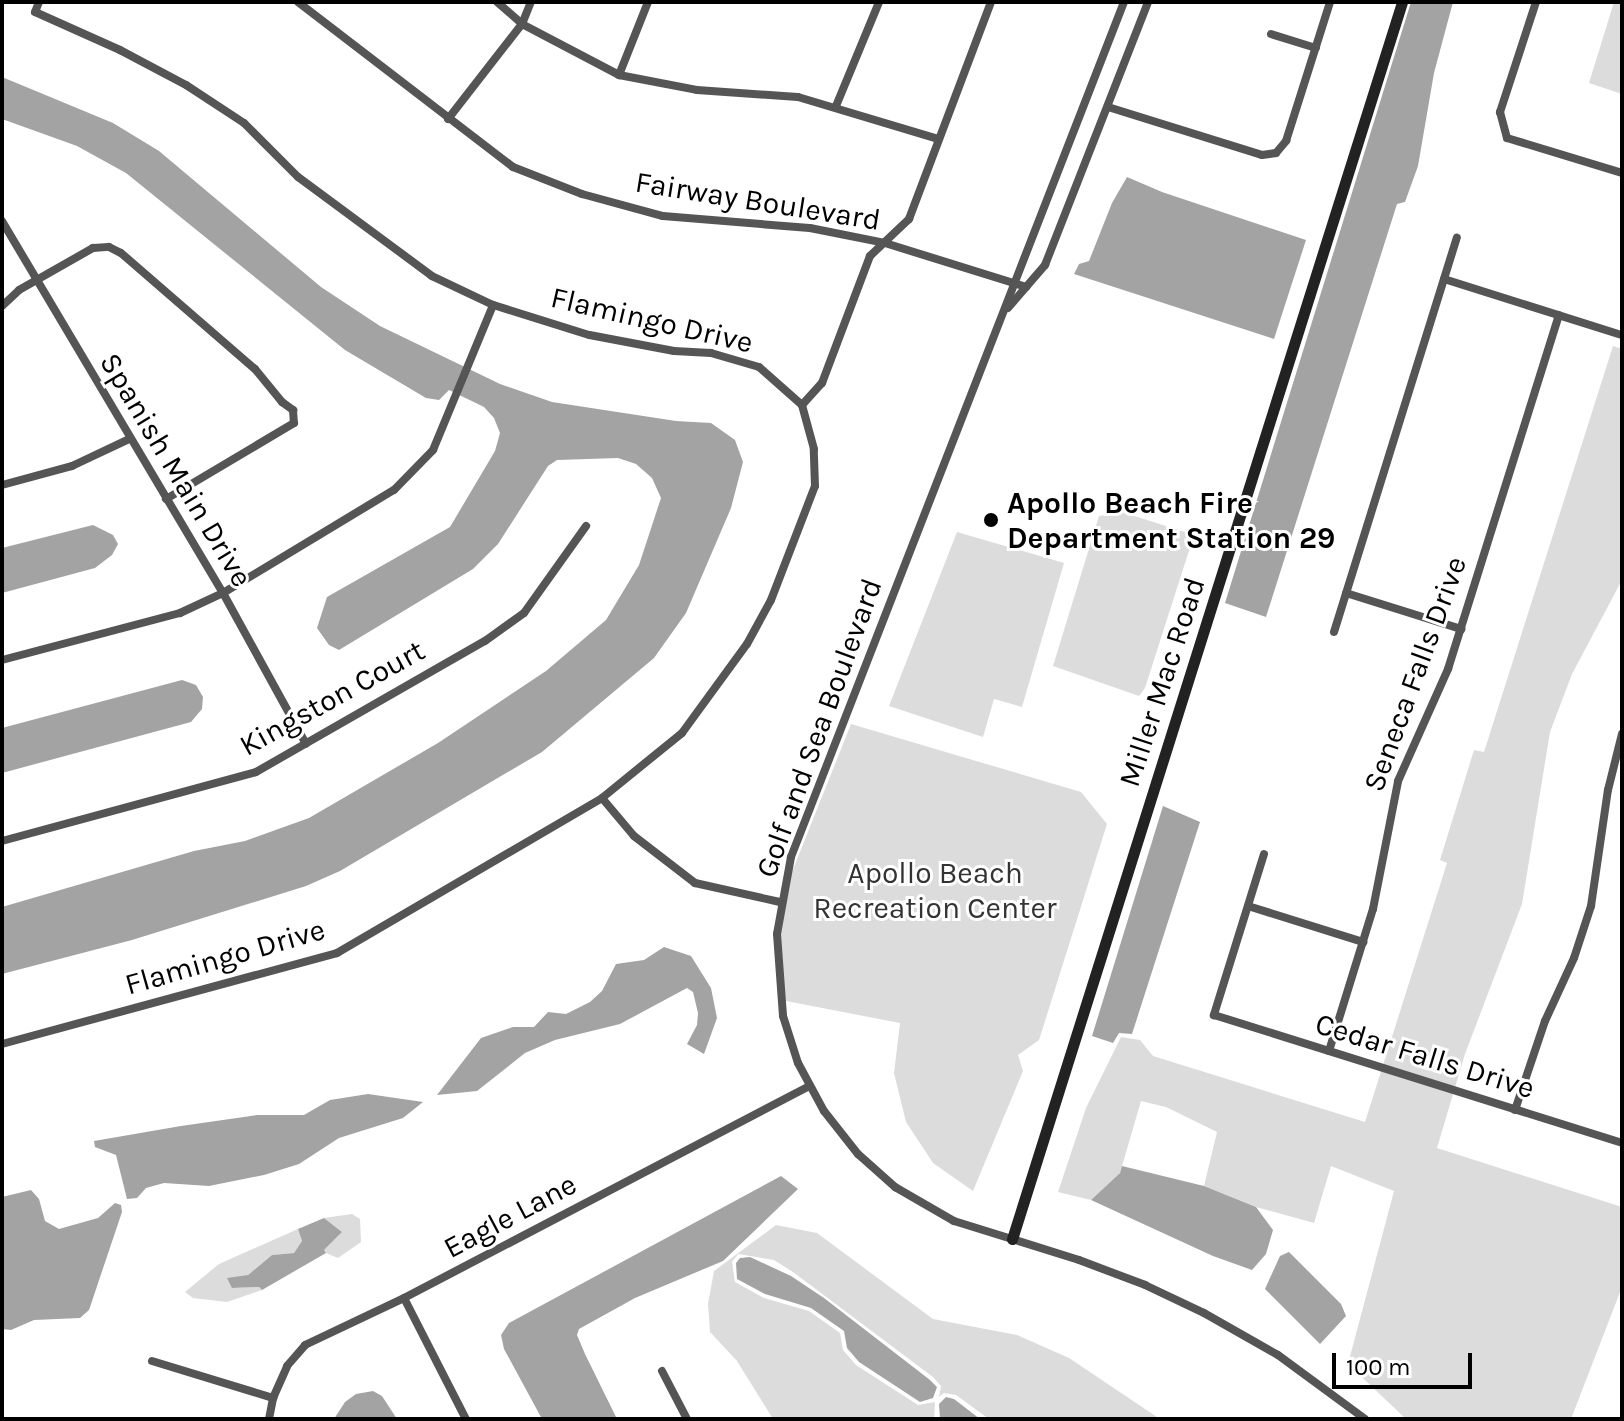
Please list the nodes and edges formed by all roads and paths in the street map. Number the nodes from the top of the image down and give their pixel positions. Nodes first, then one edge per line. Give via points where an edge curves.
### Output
1 (39, 2) edge
2 (298, 2) edge
3 (497, 2) edge
4 (531, 2) edge
5 (648, 2) edge
6 (878, 2) edge
7 (991, 2) edge
8 (1124, 2) edge
9 (1148, 2) edge
10 (1330, 2) edge
11 (1402, 2) edge
12 (1536, 2) edge
13 (522, 24) junction
14 (1271, 34) dead end
15 (1316, 48) junction
16 (619, 75) junction
17 (836, 106) junction
18 (1108, 107) junction
19 (448, 119) junction
20 (938, 139) junction
21 (1622, 173) edge
22 (2, 221) edge
23 (1457, 238) dead end
24 (885, 243) junction
25 (1444, 279) junction
26 (36, 280) junction
27 (1014, 283) junction
28 (1026, 287) junction
29 (493, 305) junction
30 (2, 306) edge
31 (1003, 315) junction
32 (1559, 315) junction
33 (1622, 335) edge
34 (802, 405) junction
35 (129, 439) junction
36 (2, 485) edge
37 (166, 499) junction
38 (586, 526) dead end
39 (223, 593) junction
40 (1346, 593) junction
41 (1461, 629) junction
42 (1334, 632) dead end
43 (2, 660) edge
44 (1622, 734) edge
45 (306, 744) junction
46 (602, 798) junction
47 (2, 841) edge
48 (1264, 854) dead end
49 (780, 902) junction
50 (1248, 906) junction
51 (1363, 942) junction
52 (2, 1044) edge
53 (1329, 1051) junction
54 (809, 1086) junction
55 (1515, 1110) junction
56 (1622, 1143) edge
57 (1012, 1239) junction
58 (404, 1298) junction
59 (152, 1361) dead end
60 (662, 1371) dead end
61 (273, 1398) junction
62 (269, 1419) edge
63 (466, 1419) edge
64 (687, 1419) edge
65 (1365, 1419) edge

1 - 29 street, Flamingo Drive via 35,12 134,57 244,123 298,177 372,235 432,276
2 - 19 street, Fairway Boulevard
3 - 13 street
4 - 13 street
5 - 16 street
6 - 17 street
7 - 20 street
8 - 27 street, Golf and Sea Boulevard
9 - 18 street, Golf and Sea Boulevard
10 - 15 street
11 - 57 street, Miller Mac Road
12 - 21 street via 1500,112 1507,138
13 - 16 street
13 - 19 street
14 - 15 street
15 - 18 street via 1286,141 1276,153 1262,155
16 - 17 street
17 - 20 street
18 - 28 street, Golf and Sea Boulevard via 1045,265
19 - 24 street, Fairway Boulevard via 513,167 582,194 663,216 810,228
20 - 24 street via 909,219
22 - 26 street, Spanish Main Drive
23 - 25 street
24 - 27 street, Fairway Boulevard
24 - 34 street via 870,256 822,383
25 - 32 street
25 - 40 street
26 - 30 street
26 - 35 street, Spanish Main Drive
26 - 37 street via 93,248 121,253 255,369 293,410 294,423
27 - 28 street, Fairway Boulevard
27 - 31 street, Golf and Sea Boulevard
28 - 31 street, Golf and Sea Boulevard
29 - 34 street, Flamingo Drive via 589,335 711,353 759,367
29 - 39 street via 433,450 394,490
31 - 49 street, Golf and Sea Boulevard via 791,857
32 - 33 street
32 - 41 street, Seneca Falls Drive
34 - 46 street, Flamingo Drive via 814,449 815,486 771,600 747,644 682,733
35 - 36 street via 72,466
35 - 37 street, Spanish Main Drive
37 - 39 street, Spanish Main Drive
38 - 45 street, Kingston Court via 524,613
39 - 43 street via 180,613
39 - 45 street, Spanish Main Drive
40 - 41 street
40 - 42 street
41 - 51 street, Seneca Falls Drive via 1398,781
44 - 55 street via 1591,906
45 - 47 street, Kingston Court via 256,772
46 - 49 street via 634,836 695,883
46 - 52 street, Flamingo Drive via 337,953
48 - 50 street
49 - 54 street, Golf and Sea Boulevard via 777,963 783,1016
50 - 51 street
50 - 53 street, Cedar Falls Drive via 1214,1015
51 - 53 street, Seneca Falls Drive
53 - 55 street, Cedar Falls Drive
54 - 57 street, Golf and Sea Boulevard via 839,1132 895,1187 954,1221
54 - 58 street, Eagle Lane
55 - 56 street, Cedar Falls Drive
57 - 65 street, Golf and Sea Boulevard via 1145,1285 1204,1313 1278,1355
58 - 61 street, Eagle Lane via 305,1345 287,1366
58 - 63 street
59 - 61 street
60 - 64 street
61 - 62 street, Eagle Lane

